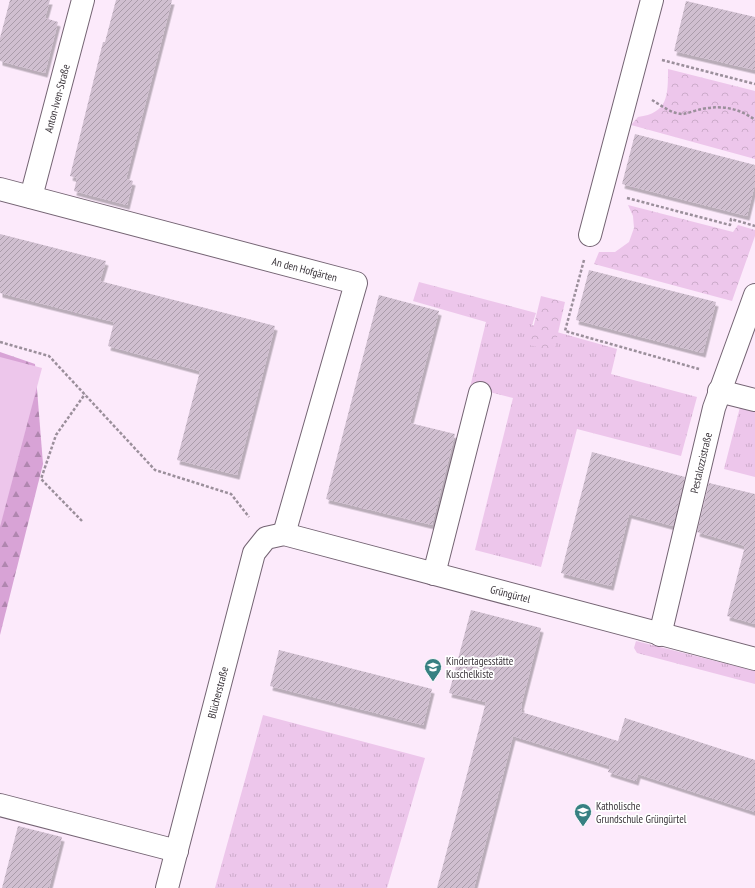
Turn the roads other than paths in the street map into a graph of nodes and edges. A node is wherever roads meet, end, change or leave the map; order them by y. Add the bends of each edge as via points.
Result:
1 (83, 0) edge
2 (652, 0) edge
3 (0, 188) edge
4 (31, 196) junction
5 (590, 234) road end
6 (755, 295) edge
7 (722, 384) junction
8 (480, 393) dead end
9 (755, 400) edge
10 (275, 536) junction
11 (434, 574) junction
12 (660, 635) junction
13 (755, 659) edge
14 (0, 805) edge
15 (177, 851) junction
16 (167, 888) edge

1 - 4 street, Anton-Iven-Straße
2 - 5 street
3 - 4 street, An den Hofgärten
4 - 10 street, An den Hofgärten via 356,283
6 - 7 street, Pestalozzistraße
7 - 9 street
7 - 12 street, Pestalozzistraße
8 - 11 street
10 - 11 street, Grüngürtel
10 - 15 street, Blücherstraße via 254,553
11 - 12 street, Grüngürtel
12 - 13 street, Grüngürtel
14 - 15 street
15 - 16 street, Blücherstraße

